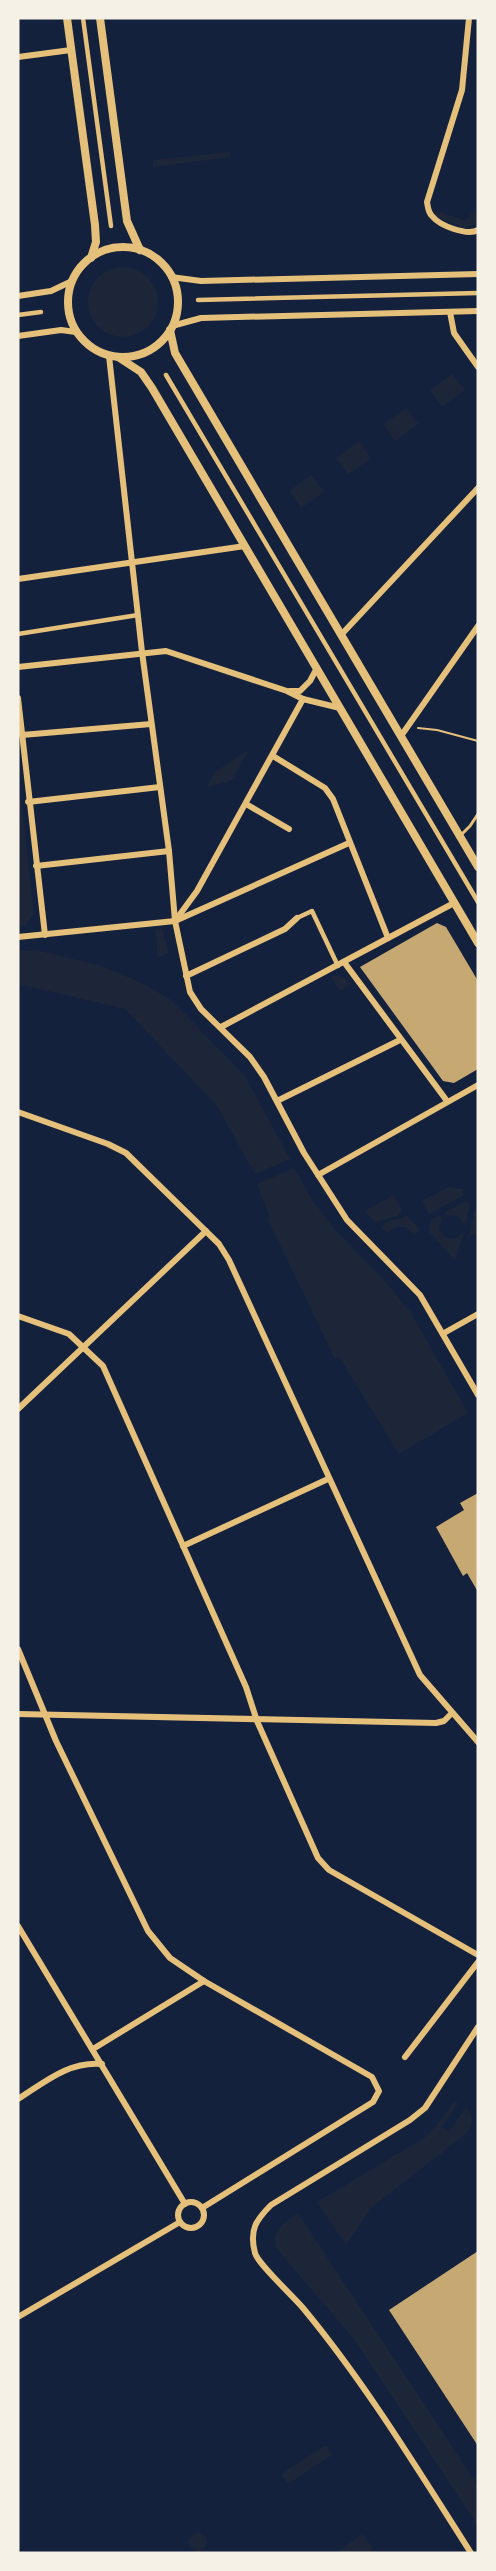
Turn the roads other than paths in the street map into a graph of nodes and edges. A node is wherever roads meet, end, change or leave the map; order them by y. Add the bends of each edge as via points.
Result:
1 (67, 18) edge
2 (83, 18) edge
3 (100, 18) edge
4 (469, 18) edge
5 (71, 50) junction
6 (18, 57) edge
7 (111, 226) dead end
8 (478, 230) edge
9 (140, 250) junction
10 (91, 258) junction
11 (478, 274) edge
12 (171, 277) junction
13 (72, 281) junction
14 (478, 293) edge
15 (18, 296) edge
16 (198, 300) dead end
17 (478, 311) edge
18 (41, 312) dead end
19 (450, 312) junction
20 (18, 315) edge
21 (171, 328) junction
22 (76, 332) junction
23 (18, 336) edge
24 (114, 356) junction
25 (478, 367) edge
26 (166, 375) dead end
27 (478, 488) edge
28 (245, 546) junction
29 (132, 563) junction
30 (18, 579) edge
31 (138, 615) junction
32 (478, 626) edge
33 (18, 634) edge
34 (341, 635) junction
35 (142, 652) junction
36 (18, 667) edge
37 (317, 668) junction
38 (287, 691) junction
39 (18, 698) edge
40 (303, 699) junction
41 (340, 708) junction
42 (152, 724) junction
43 (22, 735) junction
44 (401, 736) junction
45 (273, 756) junction
46 (160, 787) junction
47 (28, 802) junction
48 (246, 804) junction
49 (478, 814) edge
50 (289, 829) dead end
51 (459, 836) junction
52 (350, 843) junction
53 (169, 851) junction
54 (36, 866) junction
55 (478, 867) edge
56 (478, 902) edge
57 (454, 903) junction
58 (297, 918) joint
59 (175, 921) junction
60 (45, 934) junction
61 (18, 937) edge
62 (388, 938) junction
63 (478, 944) edge
64 (344, 962) junction
65 (338, 966) junction
66 (186, 976) junction
67 (221, 1027) junction
68 (400, 1040) junction
69 (478, 1085) edge
70 (278, 1101) junction
71 (447, 1101) junction
72 (18, 1112) edge
73 (318, 1175) junction
74 (206, 1231) junction
75 (478, 1314) edge
76 (18, 1316) edge
77 (444, 1333) junction
78 (84, 1346) junction
79 (478, 1395) edge
80 (18, 1409) edge
81 (328, 1479) junction
82 (183, 1546) junction
83 (18, 1649) edge
84 (452, 1713) junction
85 (18, 1714) edge
86 (46, 1715) junction
87 (257, 1721) junction
88 (478, 1742) edge
89 (18, 1926) edge
90 (478, 1955) edge
91 (478, 1962) edge
92 (204, 1981) junction
93 (478, 2027) edge
94 (93, 2049) junction
95 (405, 2057) dead end
96 (102, 2064) junction
97 (18, 2099) edge
98 (185, 2204) junction
99 (202, 2208) junction
100 (180, 2223) junction
101 (18, 2317) edge
102 (471, 2553) edge

1 - 5 street
2 - 7 street
3 - 9 street via 127,220
4 - 8 street via 462,90 427,202 434,219 466,233
5 - 6 street
5 - 10 street via 95,225 96,242
9 - 10 street via 115,248
9 - 12 street via 153,256
10 - 13 street
11 - 12 street via 201,281
12 - 21 street via 177,301
13 - 15 street via 51,291
13 - 22 street via 69,312
14 - 16 street
17 - 19 street
18 - 20 street
19 - 21 street via 201,318
19 - 25 street via 454,333
21 - 24 street via 148,351
21 - 34 street via 175,353
22 - 23 street via 61,330
22 - 24 street via 91,346
24 - 28 street via 132,364 146,380
24 - 29 street
26 - 56 street
27 - 34 street
28 - 29 street
28 - 37 street
29 - 30 street
29 - 31 street
31 - 33 street
31 - 35 street
32 - 44 street
34 - 44 street
35 - 36 street
35 - 38 street via 166,651
35 - 42 street
37 - 38 street via 300,691
37 - 41 street
38 - 40 street
39 - 43 street
40 - 41 street
40 - 45 street
41 - 57 street
42 - 43 street
42 - 46 street
43 - 47 street
44 - 51 street
45 - 48 street
45 - 52 street via 325,788
46 - 47 street
46 - 53 street
47 - 54 street
48 - 50 street
48 - 59 street via 197,891
49 - 51 lane
51 - 55 street
52 - 59 street
52 - 62 street
53 - 54 street
53 - 59 street
54 - 60 street
57 - 62 street
57 - 63 street
58 - 65 street via 312,911
58 - 66 street via 285,929
59 - 60 street
59 - 66 street
60 - 61 street
62 - 64 street
64 - 65 street
64 - 68 street
65 - 67 street
66 - 67 street via 201,1009
67 - 70 street via 250,1057
68 - 70 street
68 - 71 street
69 - 71 street
70 - 73 street
71 - 73 street
72 - 74 street via 126,1153
73 - 77 street via 347,1220 420,1295
74 - 78 street
74 - 81 street via 229,1260
75 - 77 street
76 - 78 street via 69,1334
77 - 79 street
78 - 80 street
78 - 82 street via 103,1366
81 - 82 street
81 - 84 street via 420,1675
82 - 87 street via 246,1687
83 - 86 street
84 - 87 street via 436,1723
84 - 88 street
85 - 86 street
86 - 87 street
86 - 92 street via 148,1931 170,1958
87 - 90 street via 318,1858 329,1870
89 - 94 street
91 - 95 street
92 - 94 street
92 - 99 street via 372,2077 379,2091 373,2102
93 - 102 street via 425,2108 271,2205 256,2220 252,2238 255,2256 301,2305 372,2398
94 - 96 street
96 - 97 street via 70,2067
96 - 98 street
98 - 99 street via 192,2202
98 - 100 street via 179,2210
99 - 100 street via 203,2219 198,2226 190,2228
100 - 101 street

